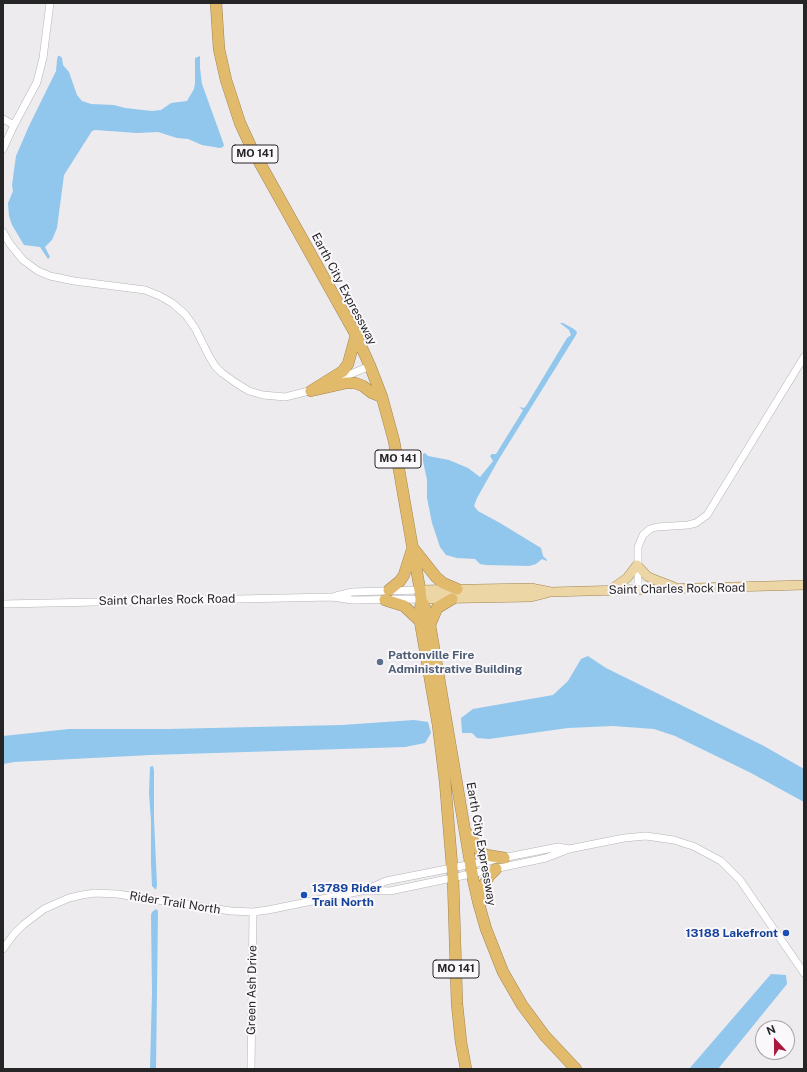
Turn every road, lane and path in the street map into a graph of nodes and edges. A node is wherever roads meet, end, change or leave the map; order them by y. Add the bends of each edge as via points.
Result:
1 (50, 3) edge
2 (216, 3) edge
3 (3, 119) edge
4 (14, 125) junction
5 (3, 149) edge
6 (3, 232) edge
7 (356, 335) junction
8 (804, 357) edge
9 (370, 366) junction
10 (311, 391) junction
11 (382, 397) junction
12 (412, 548) junction
13 (637, 565) junction
14 (804, 585) edge
15 (679, 589) junction
16 (638, 590) junction
17 (609, 591) junction
18 (420, 594) junction
19 (455, 594) junction
20 (387, 595) junction
21 (332, 597) junction
22 (3, 604) edge
23 (425, 623) junction
24 (465, 830) junction
25 (569, 849) junction
26 (504, 858) junction
27 (471, 869) junction
28 (496, 870) junction
29 (453, 873) junction
30 (366, 890) junction
31 (480, 910) junction
32 (253, 912) junction
33 (3, 949) edge
34 (804, 973) edge
35 (251, 1069) edge
36 (466, 1069) edge
37 (576, 1069) edge

1 - 4 street via 41,70
2 - 7 highway, Earth City Expressway / MO 141 via 219,49 240,123
3 - 4 street
4 - 5 street
6 - 10 street via 23,260 38,271 74,281 145,290 172,303 196,328 215,366 236,383 250,390 274,396 285,397
7 - 9 highway, Earth City Expressway / MO 141
7 - 10 highway via 348,364 343,371
8 - 13 street via 707,515 688,525 668,525 650,529 639,541
9 - 10 street
9 - 11 highway, Earth City Expressway / MO 141
10 - 11 highway via 355,383
11 - 12 highway, Earth City Expressway / MO 141 via 398,460
12 - 18 highway, Earth City Expressway / MO 141
12 - 19 highway via 436,577
12 - 20 highway via 404,575
13 - 15 main road via 647,576
13 - 16 street
13 - 17 main road via 627,578
14 - 15 main road, Saint Charles Rock Road
15 - 16 main road, Saint Charles Rock Road
16 - 17 main road, Saint Charles Rock Road
17 - 19 main road, Saint Charles Rock Road via 551,592 531,597
18 - 19 main road, Saint Charles Rock Road
18 - 20 street, Saint Charles Rock Road
18 - 20 street, Saint Charles Rock Road
18 - 23 highway, Earth City Expressway / MO 141
19 - 23 highway via 437,608
20 - 21 street, Saint Charles Rock Road via 352,600
20 - 21 street, Saint Charles Rock Road via 352,592
20 - 23 highway via 410,609
21 - 22 street, Saint Charles Rock Road
23 - 24 highway, Earth City Expressway / MO 141
23 - 29 highway, Earth City Expressway / MO 141 via 449,811
24 - 26 highway via 481,852
24 - 27 highway, Earth City Expressway / MO 141
25 - 26 street, Rider Trail North via 558,847
25 - 28 street, Rider Trail North via 546,858
25 - 34 street, Rider Trail North via 646,836 693,846 720,861 740,880
26 - 27 street, Rider Trail North
27 - 28 street, Rider Trail North
27 - 29 street, Rider Trail North
27 - 31 highway, Earth City Expressway / MO 141
28 - 31 highway via 484,885
29 - 30 street, Rider Trail North via 390,890
29 - 30 street, Rider Trail North via 386,881
29 - 36 highway, Earth City Expressway / MO 141 via 457,1004
30 - 32 street, Rider Trail North
31 - 37 highway, Earth City Expressway / MO 141 via 496,955 512,989 544,1036
32 - 33 street, Rider Trail North via 95,893 69,898 44,908 23,925
32 - 35 street, Green Ash Drive

